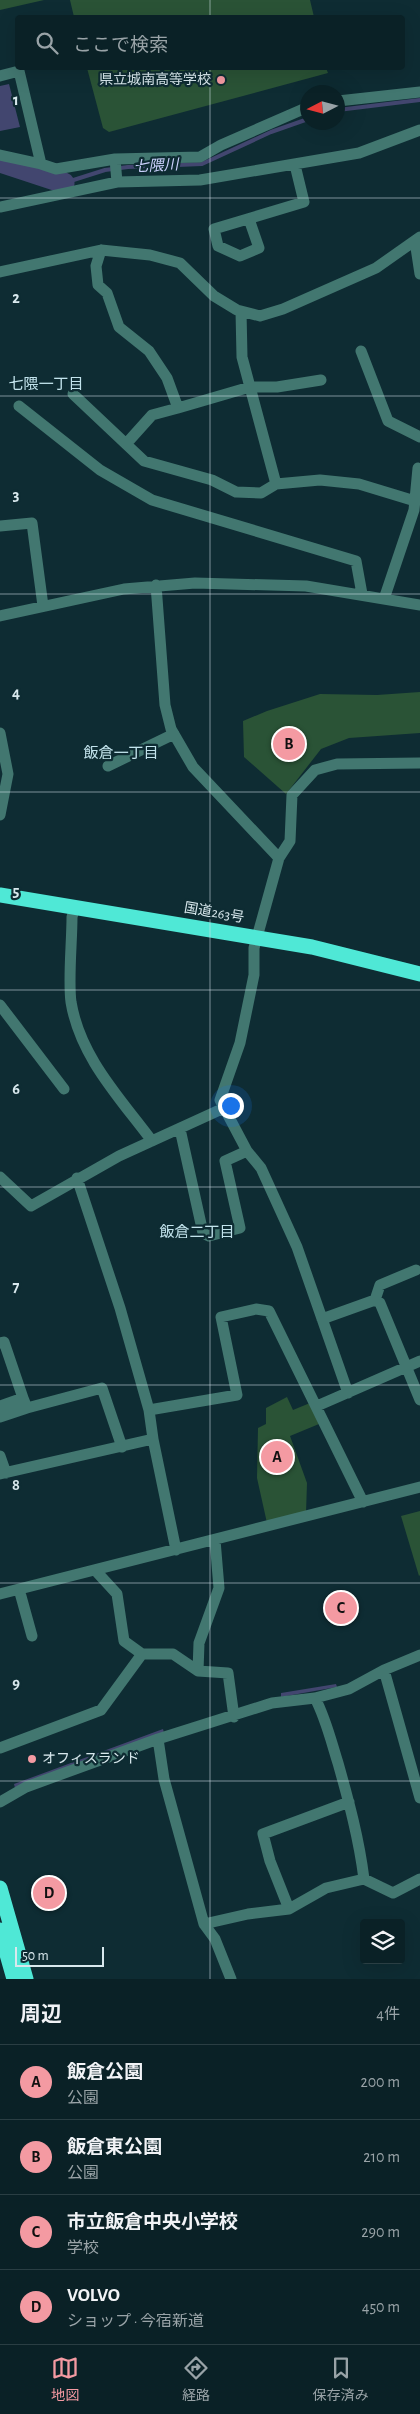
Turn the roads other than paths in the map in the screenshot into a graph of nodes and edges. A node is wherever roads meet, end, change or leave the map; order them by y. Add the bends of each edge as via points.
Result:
1 (0, 76) edge
2 (420, 92) edge
3 (345, 100) edge
4 (300, 110) edge
5 (420, 130) edge
6 (0, 155) edge
7 (41, 164) junction
8 (295, 165) junction
9 (116, 170) junction
10 (0, 207) edge
11 (249, 219) dead end
12 (418, 239) edge
13 (101, 250) junction
14 (0, 272) edge
15 (420, 274) edge
16 (241, 311) junction
17 (361, 351) dead end
18 (320, 380) dead end
19 (250, 387) junction
20 (73, 394) dead end
21 (19, 406) dead end
22 (178, 408) junction
23 (420, 437) edge
24 (126, 444) junction
25 (419, 467) edge
26 (276, 484) junction
27 (415, 501) junction
28 (0, 526) edge
29 (156, 585) junction
30 (362, 594) junction
31 (384, 599) junction
32 (420, 605) edge
33 (43, 606) junction
34 (0, 616) edge
35 (0, 733) edge
36 (174, 734) junction
37 (420, 763) edge
38 (108, 766) dead end
39 (4, 777) edge
40 (0, 814) edge
41 (279, 858) junction
42 (0, 895) edge
43 (75, 907) junction
44 (257, 937) junction
45 (420, 974) edge
46 (0, 1005) edge
47 (64, 1089) dead end
48 (224, 1108) junction
49 (180, 1130) junction
50 (152, 1141) junction
51 (247, 1152) junction
52 (0, 1177) edge
53 (76, 1178) junction
54 (416, 1270) dead end
55 (375, 1300) junction
56 (322, 1319) junction
57 (0, 1343) edge
58 (420, 1361) edge
59 (406, 1368) junction
60 (348, 1394) junction
61 (420, 1400) edge
62 (25, 1403) junction
63 (0, 1406) edge
64 (317, 1406) junction
65 (149, 1410) junction
66 (0, 1417) edge
67 (153, 1439) junction
68 (122, 1447) junction
69 (0, 1456) edge
70 (3, 1473) edge
71 (420, 1487) edge
72 (363, 1502) junction
73 (215, 1540) junction
74 (176, 1550) junction
75 (95, 1570) junction
76 (19, 1589) junction
77 (0, 1594) edge
78 (32, 1636) dead end
79 (142, 1654) junction
80 (420, 1655) edge
81 (384, 1670) junction
82 (198, 1671) junction
83 (315, 1698) junction
84 (234, 1716) junction
85 (158, 1739) junction
86 (0, 1748) edge
87 (416, 1771) edge
88 (420, 1798) edge
89 (0, 1802) edge
90 (349, 1802) junction
91 (364, 1879) junction
92 (420, 1879) edge
93 (0, 1888) edge
94 (289, 1909) junction
95 (204, 1924) junction
96 (0, 1930) edge
97 (14, 1979) edge
98 (26, 1979) edge
99 (231, 1979) edge

1 - 7 street via 19,71
2 - 3 street
4 - 9 street via 200,157
5 - 8 street via 358,153
6 - 7 street
7 - 9 street via 56,169
8 - 9 street via 200,180
8 - 11 street via 304,202
9 - 10 street
12 - 15 street
12 - 16 street via 376,268 283,309 260,316
13 - 14 street
13 - 16 street via 150,254 180,263 214,296
13 - 22 street via 96,266 98,285 107,293 119,326 149,351 168,378
16 - 19 street via 242,357
17 - 23 street via 388,420
18 - 19 street via 277,387
19 - 22 street
19 - 26 street
20 - 24 street
21 - 30 street via 100,470 152,500 356,561
22 - 24 street via 152,415
24 - 26 street via 144,461 212,480 236,492 261,493
25 - 27 street
26 - 27 street via 320,480 359,484
27 - 31 street
28 - 33 street via 32,523
29 - 30 street via 306,586
29 - 33 street
29 - 36 street via 164,705
30 - 31 street
31 - 32 street
33 - 34 street
35 - 39 street
36 - 38 street
36 - 41 street via 193,767
37 - 41 street via 337,764 315,770 292,795 290,841
39 - 40 street
41 - 44 street
42 - 43 highway, 国道263号
43 - 44 highway, 国道263号
43 - 50 street via 72,917 71,1001 79,1032 92,1061
44 - 45 highway, 国道263号
44 - 48 street via 240,1044 220,1100
46 - 47 street
48 - 49 street
48 - 51 street
49 - 50 street
49 - 51 street via 203,1233 209,1236 240,1228 225,1162
50 - 53 street
51 - 56 street via 261,1168 297,1247
52 - 53 street via 31,1206
53 - 65 street via 120,1308
54 - 55 street via 380,1285
55 - 56 street
55 - 59 street via 380,1303
56 - 60 street
57 - 62 street via 4,1342
58 - 59 street
59 - 60 street
59 - 61 street
60 - 64 street
62 - 63 street
62 - 66 street
62 - 68 street via 102,1388
64 - 65 street via 269,1311 256,1309 221,1317 237,1395
64 - 72 street
65 - 67 street
67 - 68 street
67 - 74 street
68 - 70 street
69 - 70 street
71 - 72 street
72 - 73 street
73 - 74 street
73 - 82 street via 219,1588 199,1644
74 - 75 street
75 - 76 street
75 - 79 street via 117,1594 124,1641
76 - 77 street
76 - 78 street
79 - 82 street via 173,1654
79 - 86 street via 102,1710
80 - 81 street
81 - 83 street via 349,1689
81 - 87 street
82 - 84 street via 228,1673
83 - 84 street via 272,1703
83 - 90 street via 324,1715
84 - 85 street
85 - 89 street via 26,1787
85 - 95 street via 164,1779
87 - 88 street
90 - 91 street via 360,1845
90 - 94 street via 263,1834
91 - 92 street via 393,1893
91 - 94 street via 326,1888
93 - 98 highway
94 - 95 street
95 - 99 street via 215,1939
96 - 97 highway

